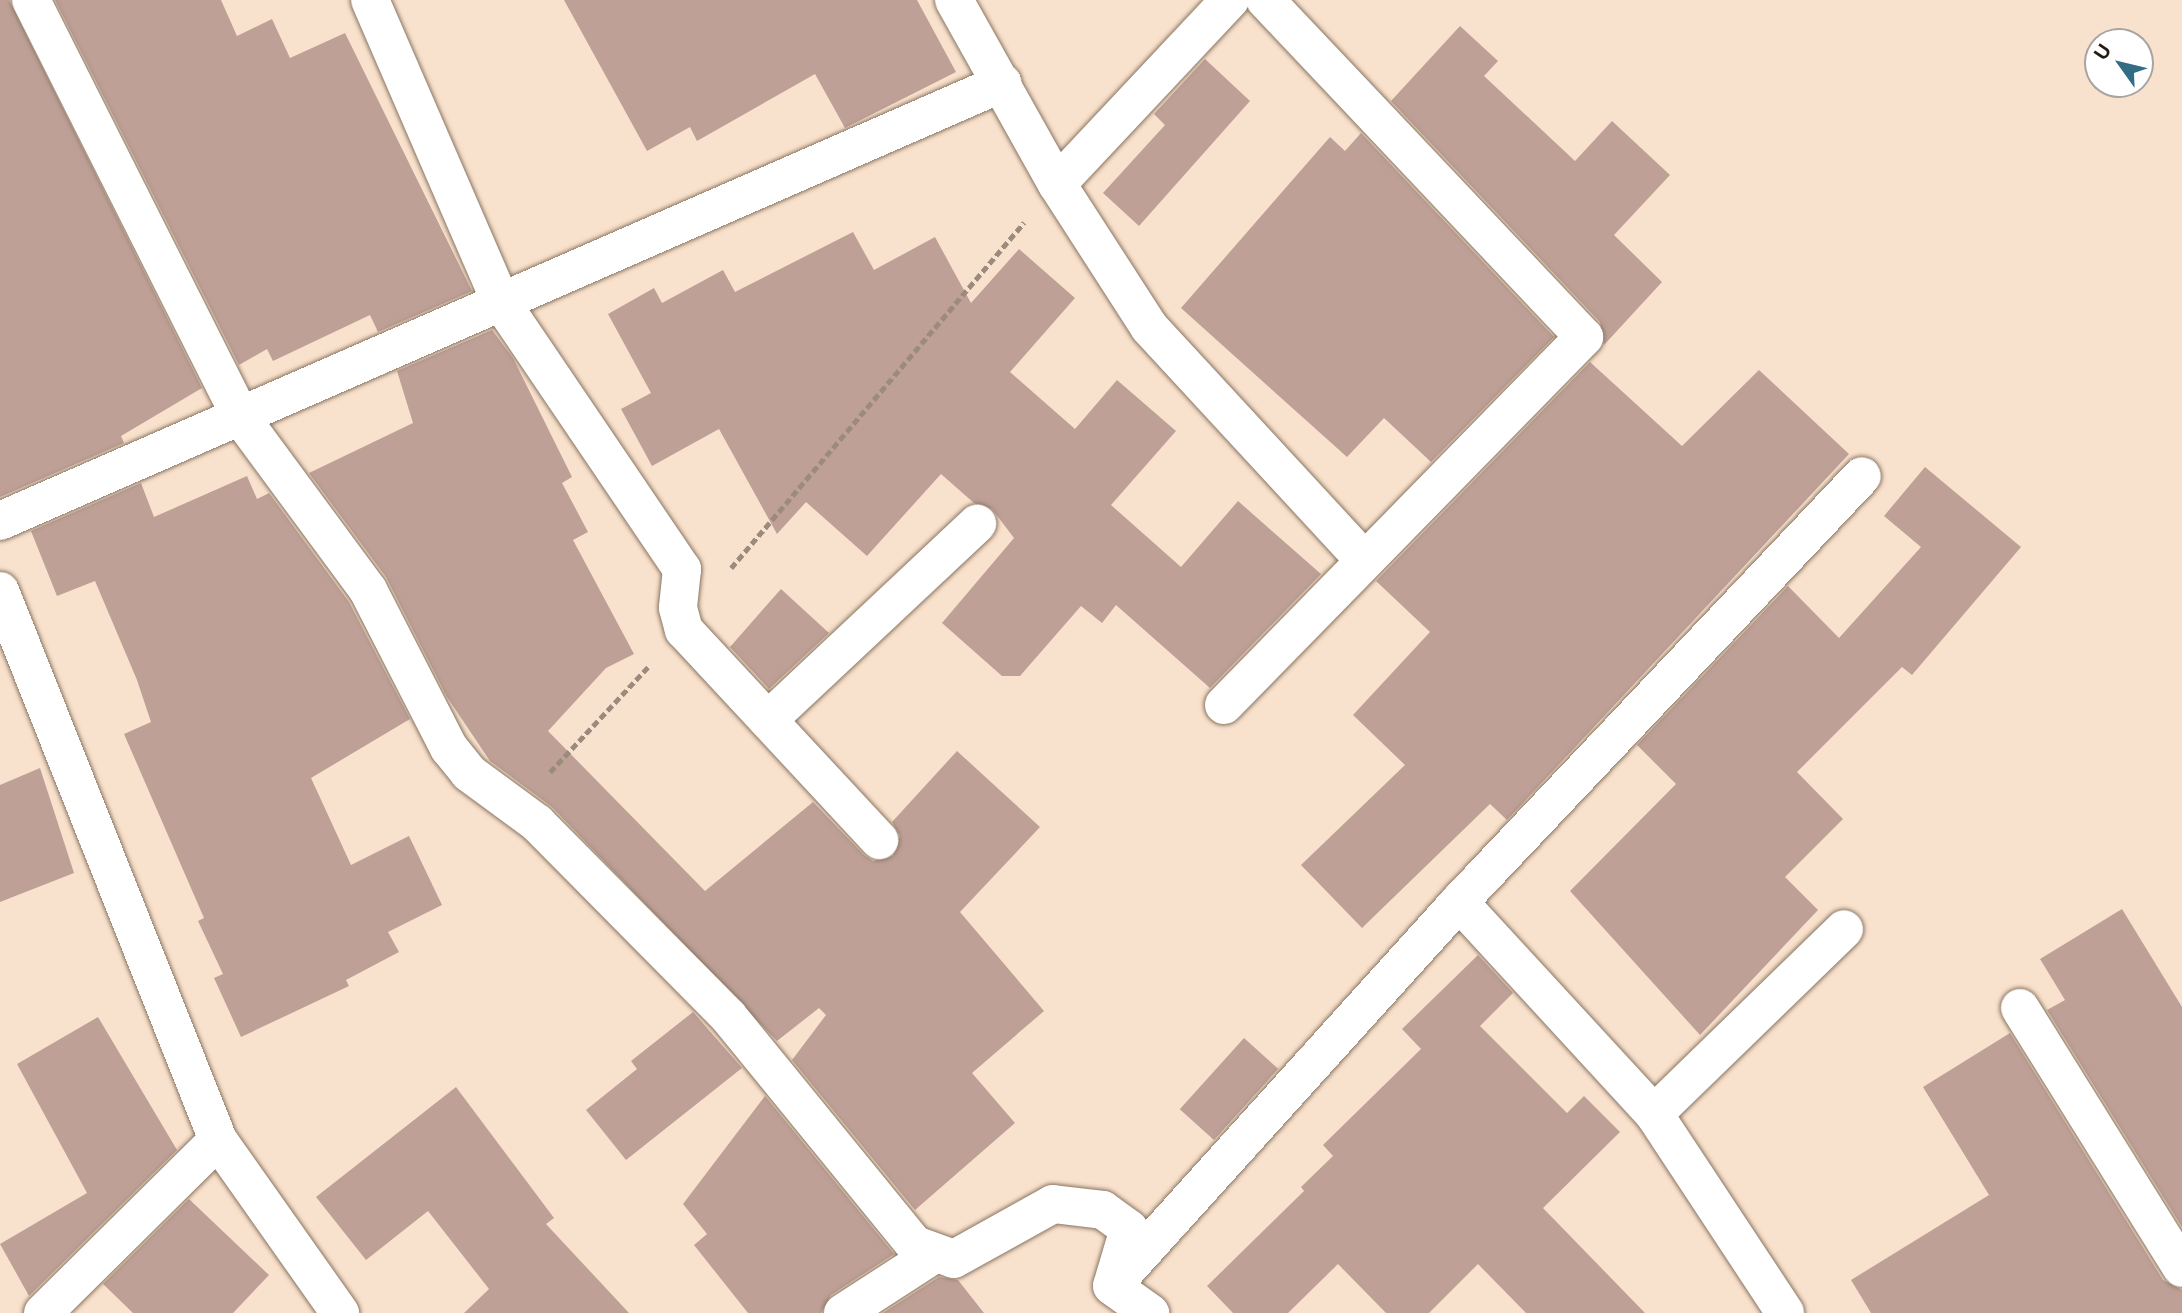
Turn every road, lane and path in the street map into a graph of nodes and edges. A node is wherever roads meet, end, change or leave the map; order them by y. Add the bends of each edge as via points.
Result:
1 (32, 0) edge
2 (370, 0) edge
3 (954, 0) edge
4 (1230, 0) edge
5 (1265, 0) edge
6 (1002, 83) junction
7 (1057, 184) junction
8 (501, 302) junction
9 (242, 418) junction
10 (1862, 476) dead end
11 (0, 521) edge
12 (977, 524) dead end
13 (1365, 561) junction
14 (0, 591) edge
15 (682, 626) junction
16 (1224, 705) dead end
17 (768, 720) junction
18 (515, 808) junction
19 (880, 840) dead end
20 (1459, 902) junction
21 (1844, 929) dead end
22 (2020, 1009) dead end
23 (1654, 1114) junction
24 (218, 1140) junction
25 (931, 1256) junction
26 (2182, 1268) edge
27 (1112, 1286) junction
28 (43, 1313) edge
29 (340, 1313) edge
30 (843, 1313) edge
31 (1150, 1313) edge
32 (1785, 1313) edge

1 - 9 street
2 - 8 street
3 - 6 street
4 - 7 street
5 - 13 street via 1584,337
6 - 7 street
6 - 8 street
7 - 13 street via 1149,327
7 - 15 path
8 - 9 street
8 - 15 street via 682,569
9 - 11 street
9 - 18 street via 368,590 449,748 481,785
10 - 20 street
12 - 17 street
13 - 16 street
14 - 24 street
15 - 17 street
15 - 18 path
17 - 19 street
18 - 25 street via 728,1016 893,1221
20 - 23 street
20 - 27 street
21 - 23 street
22 - 26 street
23 - 32 street
24 - 28 street
24 - 29 street
25 - 27 street via 954,1259 1042,1209 1078,1204 1103,1210 1129,1229
25 - 30 street
27 - 31 street

